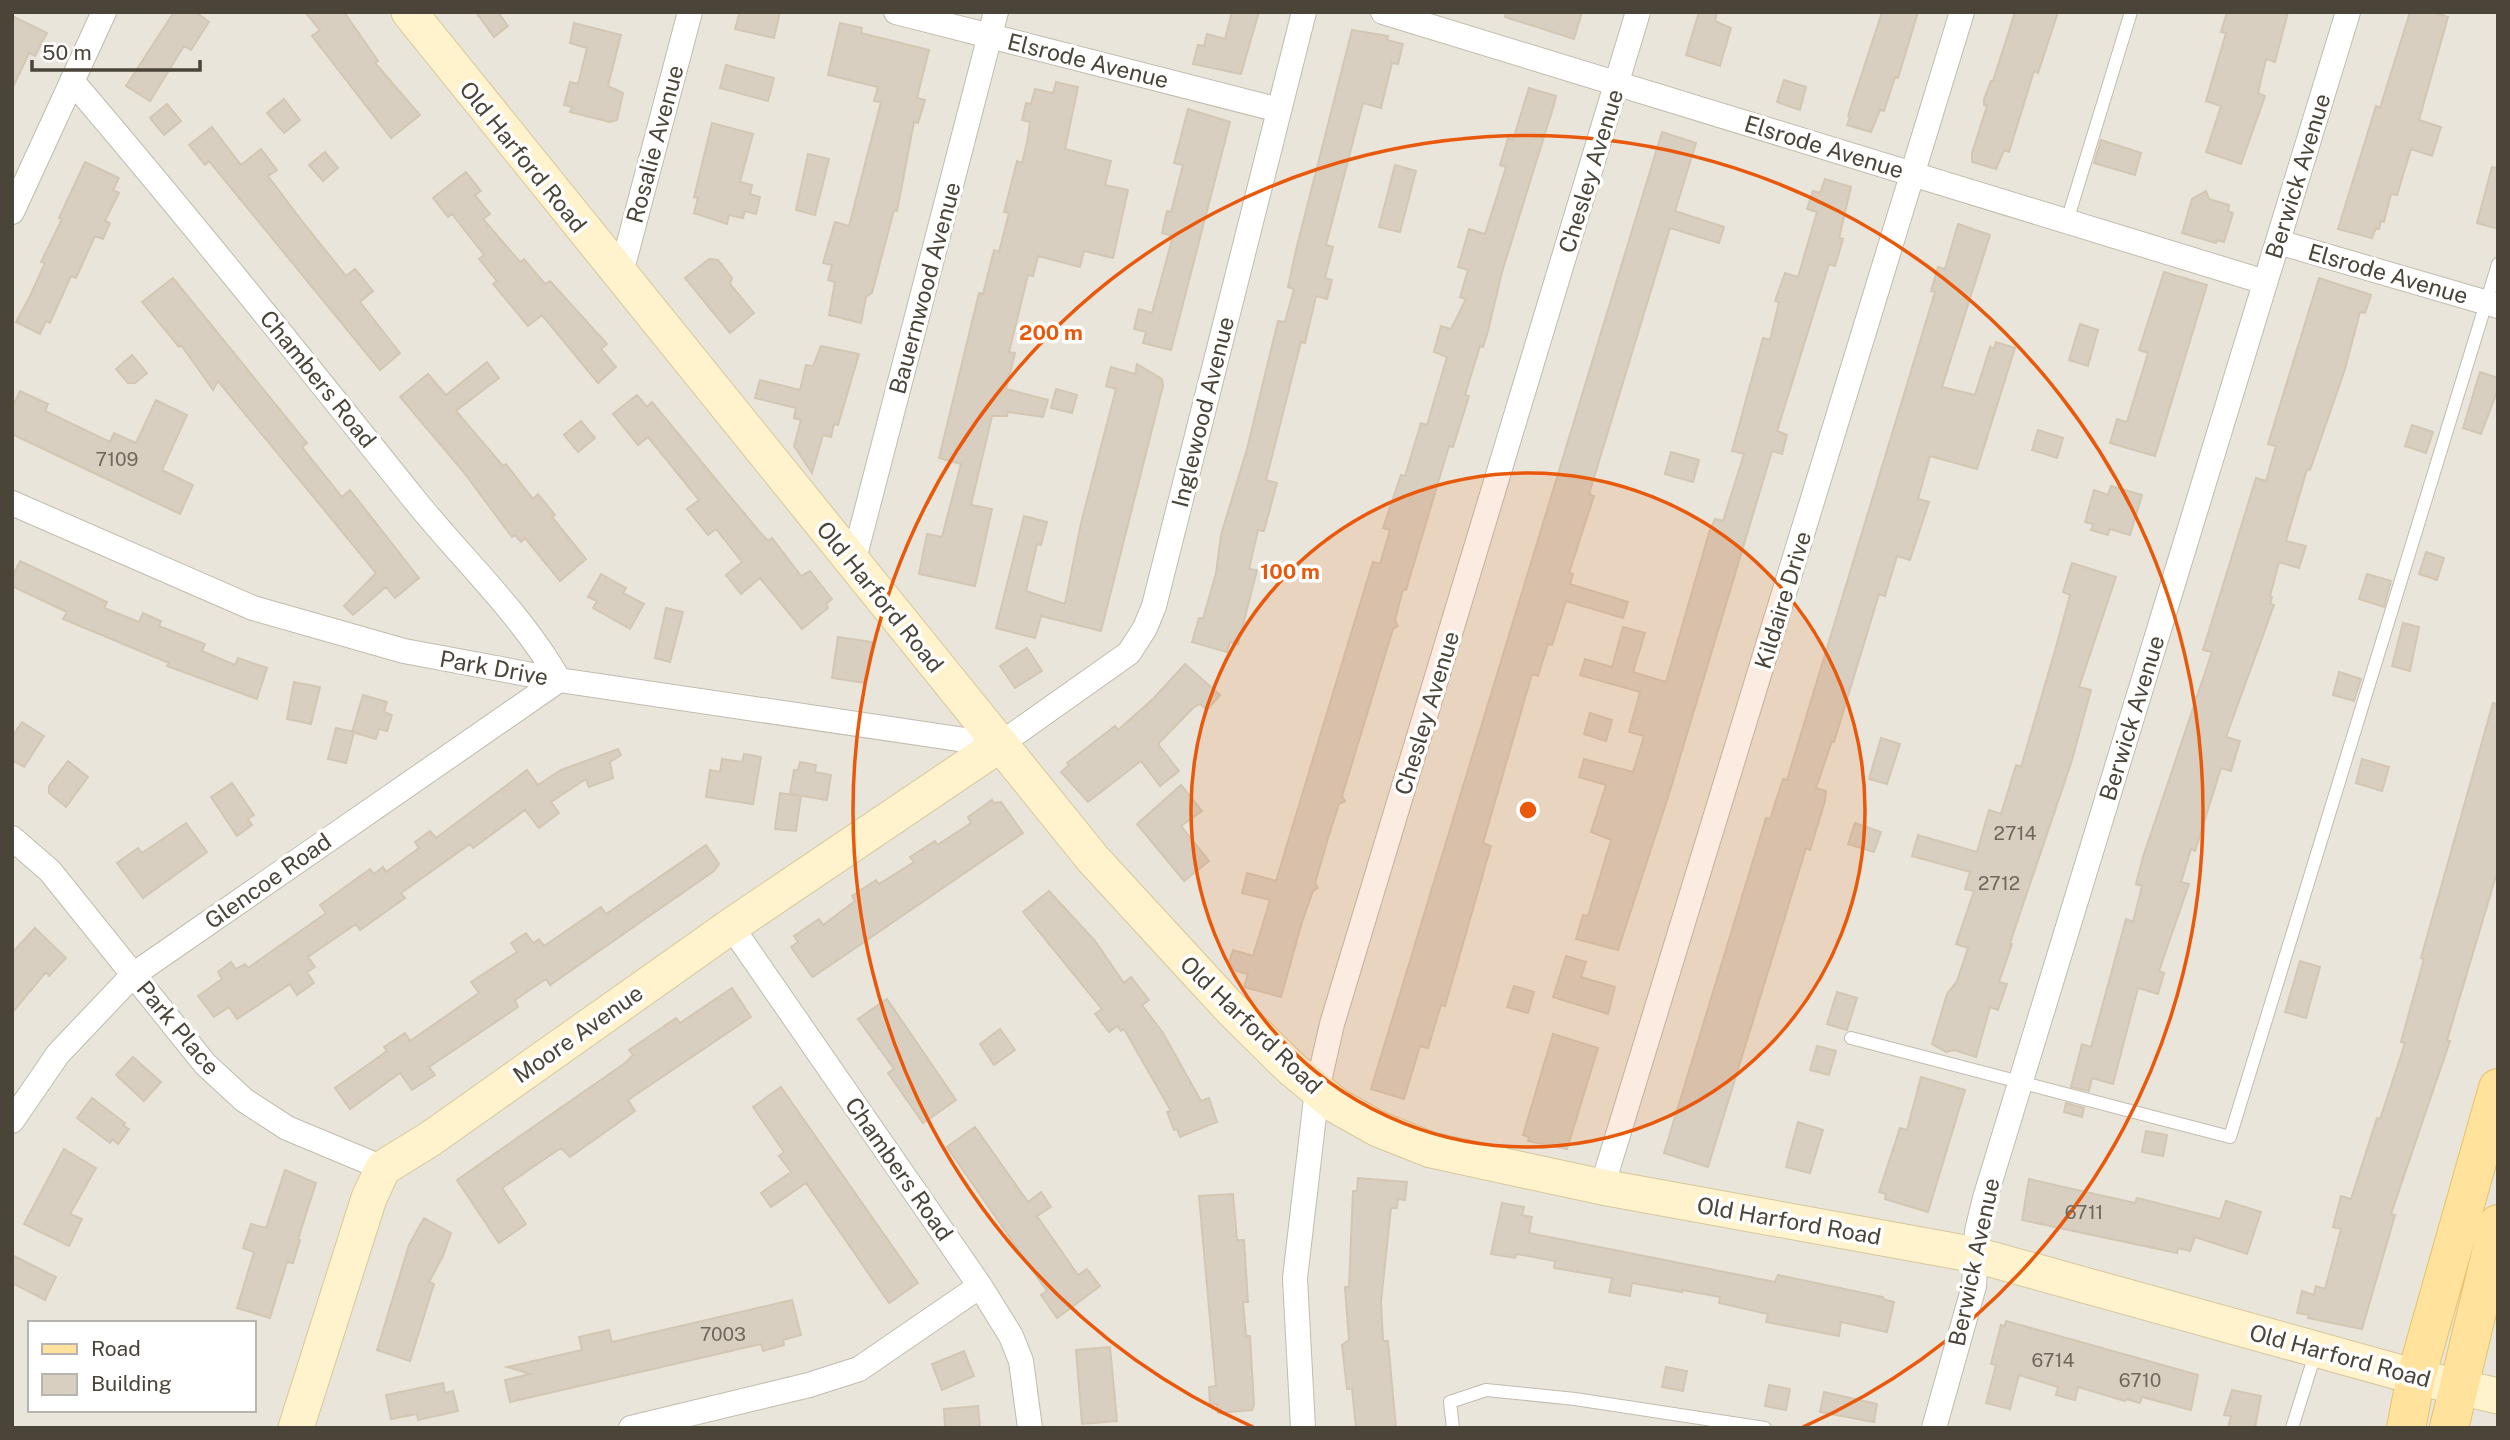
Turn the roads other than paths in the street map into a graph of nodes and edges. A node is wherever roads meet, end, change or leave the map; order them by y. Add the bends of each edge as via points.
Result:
1 (104, 12) edge
2 (409, 12) edge
3 (690, 12) edge
4 (896, 12) edge
5 (1304, 12) edge
6 (1383, 12) edge
7 (1638, 12) edge
8 (1962, 12) edge
9 (2131, 12) edge
10 (2348, 12) edge
11 (993, 24) edge
12 (72, 80) junction
13 (1618, 84) junction
14 (1279, 110) junction
15 (1914, 175) junction
16 (12, 212) edge
17 (2067, 221) junction
18 (2278, 242) junction
19 (2498, 264) edge
20 (620, 277) junction
21 (2265, 282) junction
22 (2492, 304) edge
23 (12, 503) edge
24 (853, 563) junction
25 (559, 680) junction
26 (999, 746) junction
27 (12, 838) edge
28 (731, 926) junction
29 (133, 975) junction
30 (1851, 1038) dead end
31 (2021, 1082) junction
32 (2498, 1088) edge
33 (1317, 1090) junction
34 (12, 1121) edge
35 (383, 1168) junction
36 (1602, 1186) junction
37 (2498, 1224) edge
38 (1976, 1255) junction
39 (980, 1286) junction
40 (2316, 1350) junction
41 (2416, 1377) junction
42 (2457, 1386) junction
43 (2498, 1396) edge
44 (296, 1428) edge
45 (631, 1428) edge
46 (1030, 1428) edge
47 (1303, 1428) edge
48 (1452, 1428) edge
49 (1765, 1428) edge
50 (1934, 1428) edge
51 (2292, 1428) edge
52 (2406, 1428) edge
53 (2449, 1428) edge

1 - 12 street
2 - 20 street, Old Harford Road
3 - 20 street, Rosalie Avenue
4 - 11 street, Elsrode Avenue
5 - 14 street, Inglewood Avenue
6 - 13 street, Elsrode Avenue
7 - 13 street, Chesley Avenue
8 - 15 street, Kildaire Drive
9 - 17 lane
10 - 18 street, Berwick Avenue
11 - 14 street, Elsrode Avenue
11 - 24 street, Bauernwood Avenue
12 - 16 street
12 - 25 street, Chambers Road via 454,549 518,619
13 - 15 street, Elsrode Avenue
13 - 33 street, Chesley Avenue via 1332,1024
14 - 26 street, Inglewood Avenue via 1145,628 1129,653
15 - 17 street, Elsrode Avenue
15 - 36 street, Kildaire Drive
17 - 21 street, Elsrode Avenue
18 - 21 street, Berwick Avenue
18 - 22 street, Elsrode Avenue
19 - 22 lane
20 - 24 street, Old Harford Road
21 - 31 street, Berwick Avenue
22 - 31 lane via 2230,1137
23 - 25 street, Park Drive via 253,608 404,651
24 - 26 street, Old Harford Road
25 - 26 street, Park Drive
25 - 29 street, Glencoe Road
26 - 28 street, Moore Avenue
26 - 33 street, Old Harford Road via 1143,916 1232,1010
27 - 29 street, Park Place via 50,871
28 - 35 street, Moore Avenue
28 - 39 street, Chambers Road
29 - 34 street, Glencoe Road via 58,1055
29 - 35 street, Park Place via 205,1064 244,1100 288,1128
30 - 31 lane
31 - 38 street, Berwick Avenue via 1984,1199
32 - 41 main road
33 - 36 street, Old Harford Road via 1355,1118 1431,1150
33 - 47 street, Chesley Avenue via 1295,1279
35 - 44 street via 369,1198
36 - 38 street, Old Harford Road
37 - 42 main road
38 - 40 street, Old Harford Road
38 - 50 street, Berwick Avenue via 1974,1286
39 - 45 street via 859,1369
39 - 46 street, Chambers Road via 1021,1361
40 - 41 street, Old Harford Road
40 - 51 lane
41 - 42 street, Old Harford Road
41 - 52 main road
42 - 43 street, Old Harford Road
42 - 53 main road
48 - 49 lane via 1451,1402 1486,1390

